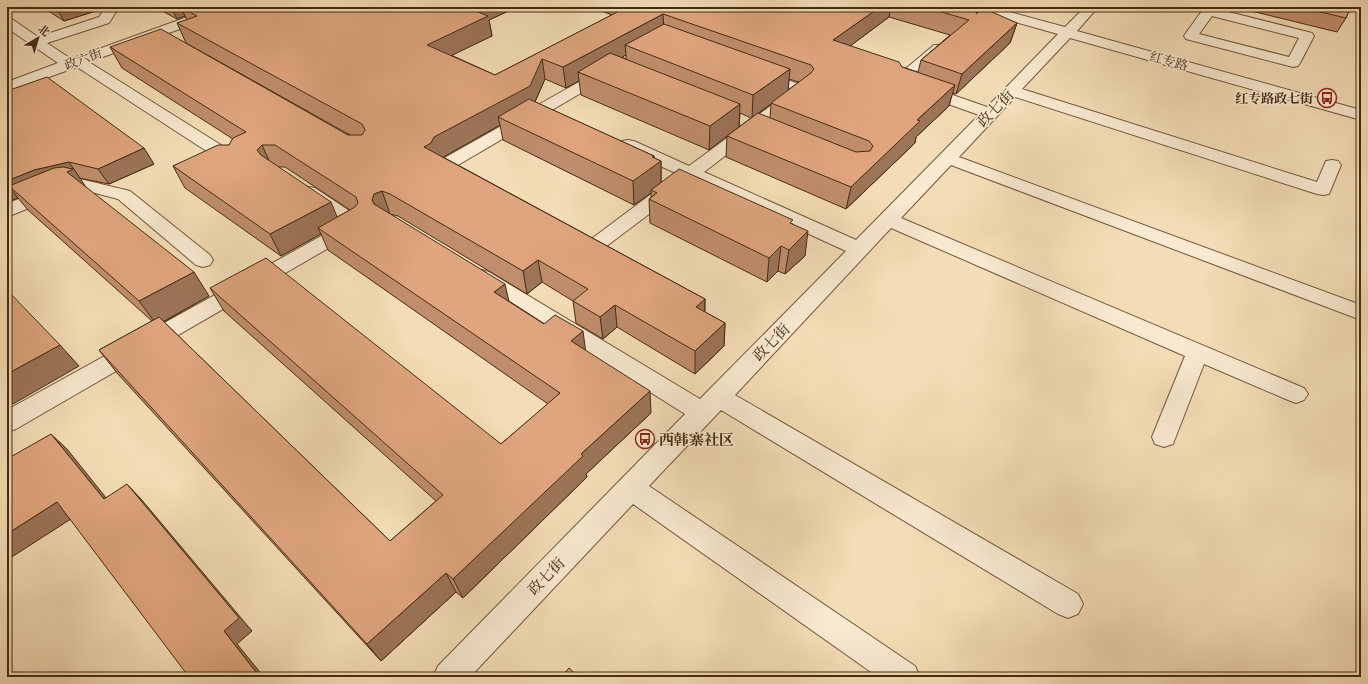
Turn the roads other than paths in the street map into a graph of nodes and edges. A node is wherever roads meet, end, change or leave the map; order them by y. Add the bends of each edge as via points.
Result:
1 (104, 7) edge
2 (226, 7) edge
3 (977, 7) edge
4 (1092, 7) edge
5 (7, 22) edge
6 (1068, 32) junction
7 (156, 33) junction
8 (169, 41) edge
9 (37, 42) junction
10 (1214, 42) junction
11 (939, 48) edge
12 (74, 62) junction
13 (1196, 68) junction
14 (616, 69) edge
15 (744, 69) edge
16 (7, 86) edge
17 (1011, 91) junction
18 (545, 108) junction
19 (990, 113) junction
20 (1361, 115) edge
21 (566, 117) edge
22 (614, 139) edge
23 (947, 158) junction
24 (234, 161) edge
25 (1332, 165) dead end
26 (691, 174) junction
27 (467, 175) edge
28 (291, 180) edge
29 (7, 211) edge
30 (888, 220) junction
31 (597, 244) edge
32 (859, 249) junction
33 (204, 260) dead end
34 (465, 266) edge
35 (1361, 313) edge
36 (1198, 352) junction
37 (1296, 394) dead end
38 (710, 405) junction
39 (7, 422) edge
40 (1164, 437) dead end
41 (631, 488) junction
42 (1068, 604) dead end
43 (449, 677) edge
44 (904, 677) edge

1 - 9 street via 110,10 104,20
2 - 7 street, 政六街
3 - 6 street, 红专路
4 - 6 street, 政七街
5 - 9 street
6 - 13 street, 红专路
6 - 17 street, 政七街
7 - 8 street
7 - 12 street, 政六街
9 - 12 street
10 - 10 street via 1293,63 1307,36 1209,11 1191,36
10 - 13 street
11 - 19 street via 902,79 903,83
12 - 16 street, 政六街
12 - 24 street
13 - 20 street, 红专路
14 - 18 street
15 - 26 street via 802,90
17 - 19 street, 政七街
17 - 25 street via 1323,190
18 - 21 street
18 - 27 street via 447,164
19 - 23 street, 政七街
22 - 26 street
23 - 30 street, 政七街
23 - 35 street
26 - 31 street
26 - 32 street
28 - 39 street via 356,224
29 - 33 street via 62,187 80,184 124,195
30 - 32 street, 政七街
30 - 36 street
32 - 38 street, 政七街
34 - 38 street
36 - 37 street
36 - 40 street
38 - 41 street, 政七街
38 - 42 street
41 - 43 street, 政七街
41 - 44 street

